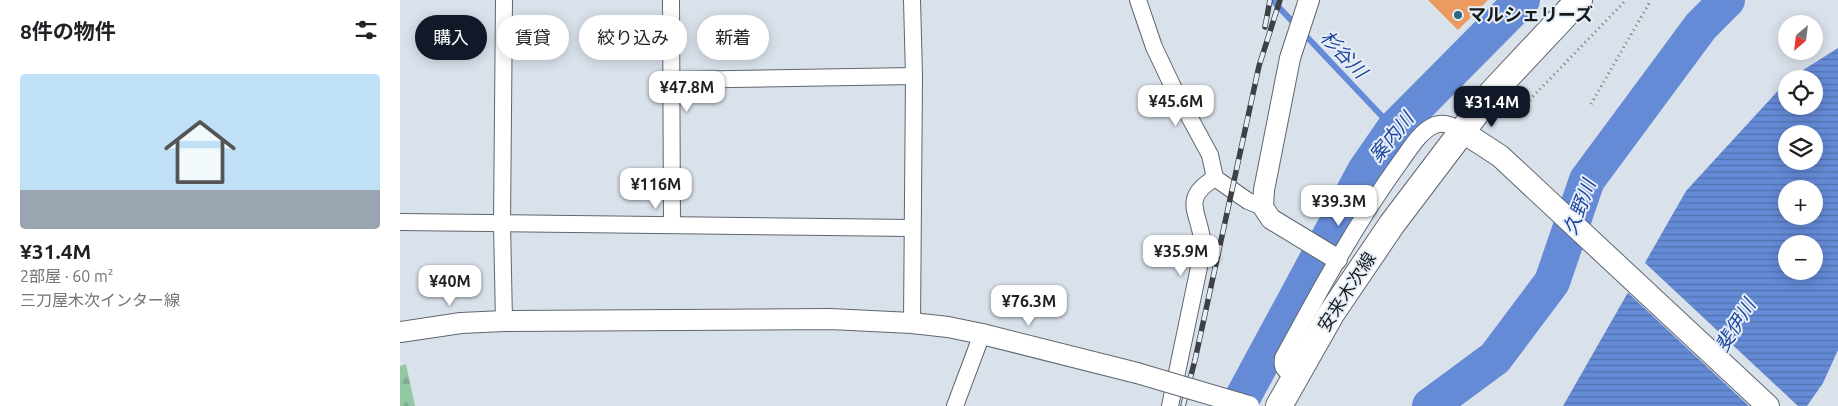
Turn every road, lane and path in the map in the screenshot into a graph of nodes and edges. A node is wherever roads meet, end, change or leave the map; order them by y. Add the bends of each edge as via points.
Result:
1 (504, 0) edge
2 (671, 0) edge
3 (912, 0) edge
4 (1138, 0) edge
5 (1309, 0) edge
6 (1579, 0) edge
7 (1626, 0) edge
8 (1651, 0) edge
9 (914, 76) junction
10 (671, 80) junction
11 (1592, 104) dead end
12 (1519, 111) dead end
13 (1463, 132) junction
14 (1215, 178) junction
15 (1263, 207) junction
16 (400, 222) edge
17 (502, 224) junction
18 (672, 225) junction
19 (912, 228) junction
20 (1325, 252) junction
21 (504, 321) junction
22 (912, 323) junction
23 (400, 332) edge
24 (982, 334) junction
25 (1295, 377) junction
26 (955, 406) edge
27 (1170, 406) edge
28 (1249, 406) edge
29 (1278, 406) edge
30 (1768, 406) edge

1 - 17 street
2 - 10 street
3 - 9 street
4 - 14 street via 1154,47 1210,155
5 - 15 street via 1290,58
6 - 13 main road, 安来木次線 via 1489,96
7 - 12 path
8 - 11 path
9 - 10 street
9 - 19 street
10 - 18 street
13 - 20 street via 1442,123 1424,132
13 - 25 main road, 安来木次線 via 1392,224 1331,314
13 - 30 main road via 1500,156
14 - 15 street via 1248,201
14 - 27 street via 1202,185 1195,198 1203,248
15 - 20 street via 1271,219
16 - 17 street
17 - 18 street
17 - 21 street
18 - 19 street
19 - 22 street
20 - 25 street via 1283,358 1284,371
21 - 22 street via 830,319
21 - 23 street via 461,323
22 - 24 street
24 - 26 street
24 - 28 street, bridge via 1137,373
25 - 29 main road, 安来木次線

